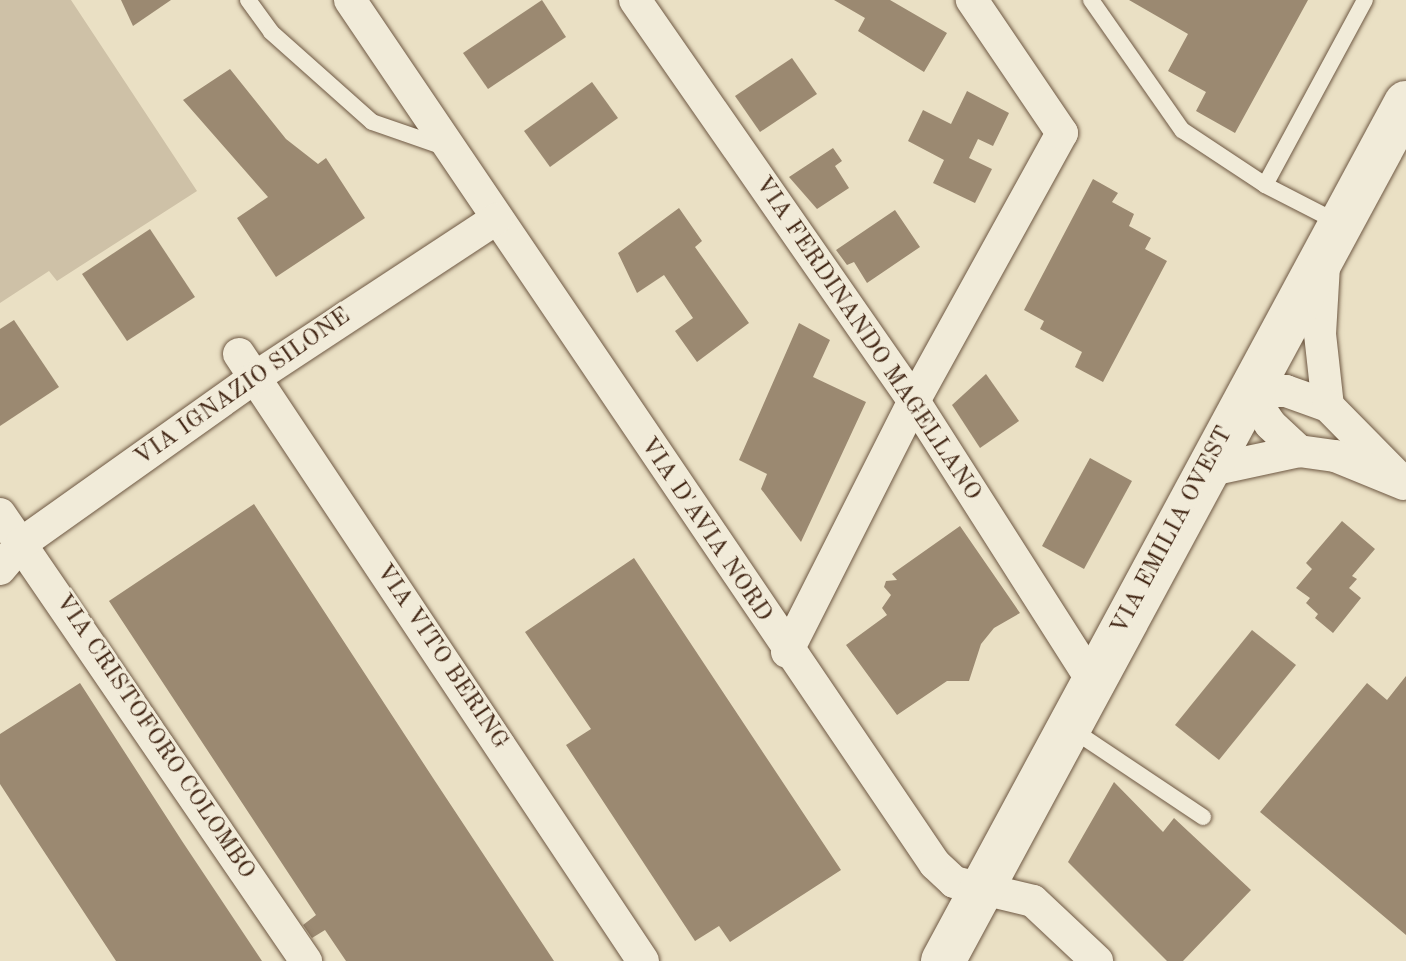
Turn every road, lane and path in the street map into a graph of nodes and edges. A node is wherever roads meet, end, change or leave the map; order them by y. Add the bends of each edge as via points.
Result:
1 (248, 0) edge
2 (350, 0) edge
3 (635, 0) edge
4 (972, 0) edge
5 (1091, 0) edge
6 (1365, 0) edge
7 (1406, 103) edge
8 (449, 149) junction
9 (1265, 185) junction
10 (496, 219) junction
11 (1332, 237) junction
12 (247, 366) junction
13 (1248, 391) junction
14 (914, 401) junction
15 (1328, 406) junction
16 (1299, 451) junction
17 (1206, 471) junction
18 (1405, 484) edge
19 (0, 514) edge
20 (22, 543) junction
21 (0, 569) edge
22 (787, 652) junction
23 (1093, 682) junction
24 (1069, 727) junction
25 (1203, 817) dead end
26 (982, 888) junction
27 (306, 961) edge
28 (643, 961) edge
29 (943, 961) edge
30 (1097, 961) edge

1 - 8 lane via 271,32 372,122
2 - 8 street, VIA D'AVIA NORD
3 - 14 street, VIA FERDINANDO MAGELLANO
4 - 14 street via 1062,133
5 - 9 lane via 1182,130
6 - 9 lane
7 - 11 main road, VIA EMILIA OVEST
8 - 10 street, VIA D'AVIA NORD
9 - 11 lane
10 - 12 street, VIA IGNAZIO SILONE
10 - 22 street, VIA D'AVIA NORD
11 - 13 main road, VIA EMILIA OVEST
11 - 15 street via 1320,334
12 - 20 street, VIA IGNAZIO SILONE
12 - 28 street, VIA VITO BERING
13 - 15 street via 1286,391
13 - 16 street via 1270,424
13 - 17 main road, VIA EMILIA OVEST
14 - 22 street
14 - 23 street, VIA FERDINANDO MAGELLANO
15 - 18 street
16 - 17 street
16 - 18 street via 1335,456
17 - 23 main road, VIA EMILIA OVEST
19 - 20 street, VIA CRISTOFORO COLOMBO
20 - 21 street, VIA IGNAZIO SILONE
20 - 27 street, VIA CRISTOFORO COLOMBO
22 - 26 street, VIA D'AVIA NORD via 935,864 954,882
23 - 24 main road, VIA EMILIA OVEST
24 - 25 lane
24 - 26 main road, VIA EMILIA OVEST
26 - 29 main road, VIA EMILIA OVEST
26 - 30 street, VIA D'AVIA NORD via 1033,901

